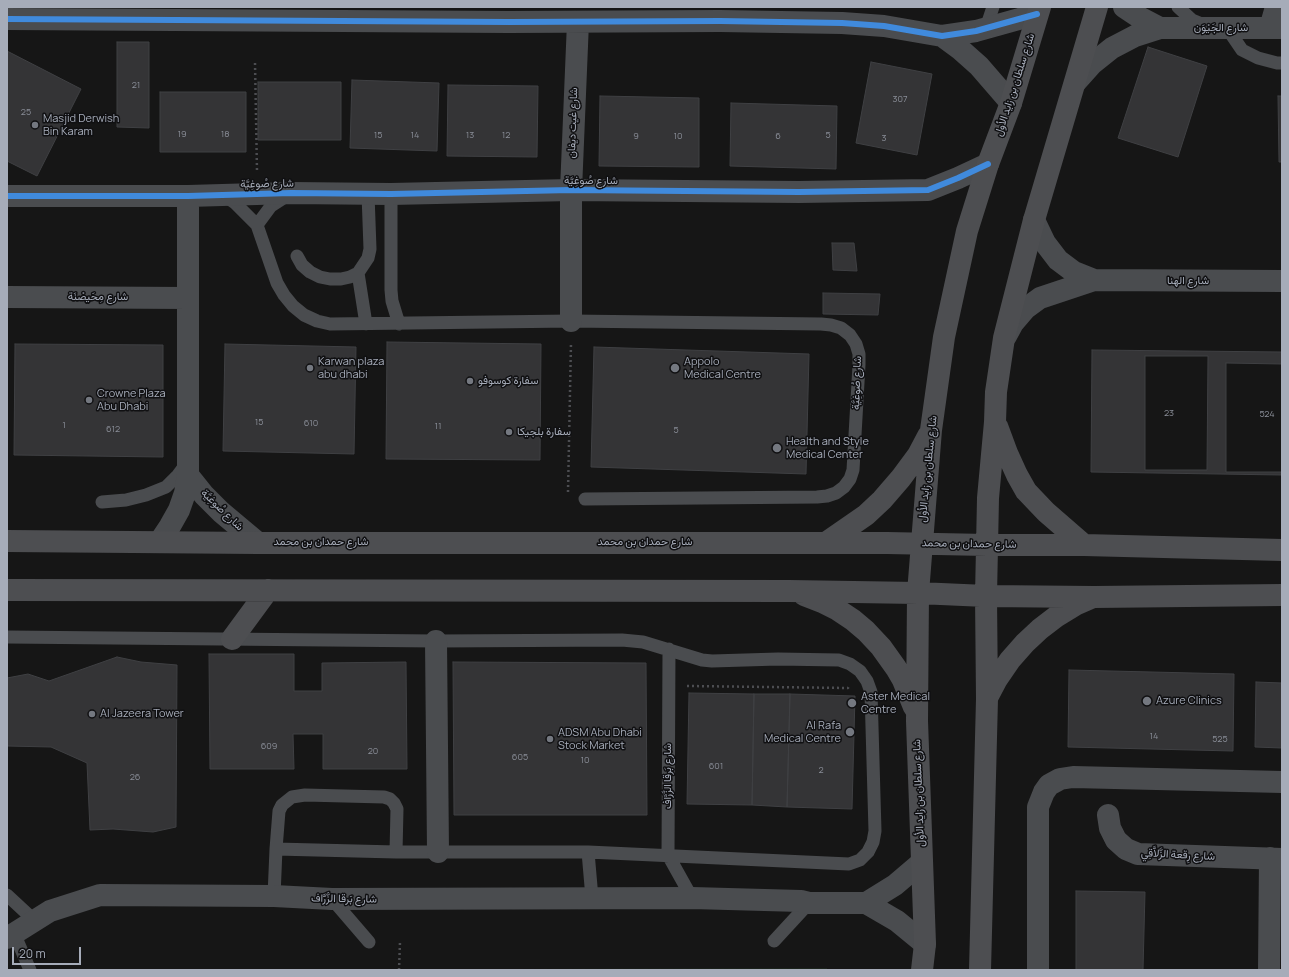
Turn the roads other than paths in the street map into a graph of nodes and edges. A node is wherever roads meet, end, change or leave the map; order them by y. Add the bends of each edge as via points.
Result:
1 (993, 7) edge
2 (1097, 7) edge
3 (1124, 7) edge
4 (1178, 7) edge
5 (1276, 7) edge
6 (1038, 10) edge
7 (230, 14) edge
8 (720, 14) edge
9 (845, 15) edge
10 (7, 19) edge
11 (578, 22) junction
12 (986, 28) junction
13 (1160, 28) junction
14 (1219, 28) junction
15 (1276, 28) edge
16 (942, 36) junction
17 (1282, 63) edge
18 (1075, 83) junction
19 (1011, 103) junction
20 (988, 164) junction
21 (571, 190) junction
22 (291, 193) junction
23 (223, 194) junction
24 (368, 194) junction
25 (391, 194) junction
26 (7, 196) edge
27 (188, 196) junction
28 (1034, 220) junction
29 (257, 225) junction
30 (297, 256) dead end
31 (358, 272) junction
32 (1094, 280) junction
33 (1282, 281) edge
34 (7, 297) edge
35 (188, 298) junction
36 (572, 321) junction
37 (366, 324) junction
38 (399, 324) junction
39 (1004, 338) junction
40 (995, 422) junction
41 (932, 430) junction
42 (188, 468) junction
43 (585, 499) dead end
44 (102, 502) dead end
45 (7, 541) edge
46 (160, 541) junction
47 (827, 542) junction
48 (258, 543) junction
49 (921, 544) junction
50 (987, 545) junction
51 (1084, 545) junction
52 (1282, 550) edge
53 (7, 590) edge
54 (268, 590) junction
55 (789, 590) junction
56 (918, 593) junction
57 (1282, 595) edge
58 (986, 596) junction
59 (1094, 597) junction
60 (7, 637) edge
61 (232, 639) junction
62 (436, 641) junction
63 (669, 649) junction
64 (987, 699) junction
65 (917, 721) junction
66 (1282, 782) edge
67 (1108, 815) dead end
68 (276, 849) junction
69 (396, 852) junction
70 (438, 852) junction
71 (588, 852) junction
72 (668, 855) junction
73 (1276, 858) edge
74 (922, 862) junction
75 (7, 895) edge
76 (274, 896) junction
77 (592, 898) junction
78 (692, 898) junction
79 (332, 900) junction
80 (809, 903) junction
81 (866, 903) junction
82 (35, 921) junction
83 (10, 935) edge
84 (774, 941) dead end
85 (369, 942) dead end
86 (925, 944) junction
87 (30, 970) edge
88 (922, 970) edge
89 (980, 970) edge
90 (1038, 970) edge
91 (1269, 970) edge

1 - 12 lane
2 - 18 main road
3 - 13 street, شارع الجَيْوَن
4 - 14 lane via 1192,20
5 - 15 street
6 - 12 street
6 - 19 main road, شارع سلطان بن زايد الأول
7 - 10 street
7 - 11 street
8 - 9 street
8 - 11 street
9 - 16 street via 884,26
11 - 21 street, شارع غيت ديفان
12 - 16 street
13 - 14 street, شارع الجَيْوَن
13 - 18 street, شارع الجَيْوَن via 1135,36 1112,48 1092,64
14 - 15 street, شارع الجَيْوَن
14 - 17 lane via 1242,50 1258,58
16 - 19 street via 978,66
18 - 28 main road
19 - 20 main road, شارع سلطان بن زايد الأول
20 - 21 street, شارع صُوغِيَّة via 928,190
20 - 41 main road, شارع سلطان بن زايد الأول via 967,231 954,288 944,337
21 - 25 street, شارع صُوغِيَّة
21 - 36 street, شارع غيت ديفان
22 - 23 street, شارع صُوغِيَّة
22 - 24 street, شارع صُوغِيَّة
22 - 29 lane, شارع صُوغِيَّة via 271,206
23 - 27 street, شارع صُوغِيَّة
23 - 29 lane, شارع صُوغِيَّة
24 - 25 street, شارع صُوغِيَّة
24 - 31 lane via 370,249 368,258
25 - 38 lane via 391,290
26 - 27 street
27 - 35 street, شارع صُوغِيَّة
28 - 32 street, شارع الهنا via 1044,243 1058,260 1074,272
28 - 39 main road
29 - 37 lane, شارع صُوغِيَّة via 277,283 293,306 316,321 330,324
30 - 31 lane via 302,265 320,277 341,279
31 - 37 lane
32 - 33 street, شارع الهنا
32 - 39 street, شارع الهنا via 1040,298 1016,318
34 - 35 street, شارع مِحَيصْنَة
35 - 42 street, شارع صُوغِيَّة
36 - 38 lane, شارع صُوغِيَّة
36 - 43 lane, شارع صُوغِيَّة via 831,325 841,328 850,335 859,354 853,470 850,479 836,493 817,497
37 - 38 lane, شارع صُوغِيَّة
39 - 40 main road via 996,392
40 - 50 main road via 988,498
40 - 51 main road via 1026,491
41 - 47 main road via 910,466 882,500 866,515
41 - 49 main road, شارع سلطان بن زايد الأول
42 - 44 lane via 166,487 146,495
42 - 46 street, شارع صُوغِيَّة via 185,493 179,510
42 - 48 street, شارع صُوغِيَّة via 204,495
45 - 46 main road, شارع حمدان بن محمد
46 - 48 main road, شارع حمدان بن محمد
47 - 48 main road, شارع حمدان بن محمد
47 - 49 main road, شارع حمدان بن محمد
49 - 50 main road, شارع حمدان بن محمد
49 - 56 main road, شارع سلطان بن زايد الأول
50 - 51 main road, شارع حمدان بن محمد
50 - 58 main road
51 - 52 main road, شارع حمدان بن محمد
53 - 54 main road
54 - 55 main road
54 - 61 main road
55 - 56 main road
55 - 65 main road via 822,602 853,620 866,631 884,651 903,680
56 - 58 main road
56 - 65 main road, شارع سلطان بن زايد الأول
57 - 59 main road
58 - 59 main road
58 - 64 main road
59 - 64 main road via 1057,616 1025,643 1006,666
60 - 61 lane
61 - 62 lane
62 - 63 lane via 622,640
62 - 70 street
63 - 72 lane, شارع بَرقا الزَّرَّاف
63 - 72 lane via 712,661 839,660 860,671 871,692 875,831 868,852 860,860 849,864
64 - 89 main road
65 - 74 main road, شارع سلطان بن زايد الأول
66 - 90 street via 1073,777 1053,782 1044,792 1038,807
67 - 73 street, شارع رِقعة الزَّلاَّقِي via 1110,828 1116,840 1126,849 1138,854
68 - 69 lane
68 - 69 lane via 279,811 282,805 292,797 305,795 390,799 397,809
68 - 76 lane
69 - 70 lane
70 - 71 lane
71 - 72 lane
71 - 77 lane
72 - 78 lane, شارع بَرقا الزَّرَّاف
73 - 91 street, شارع رِقعة الزَّلاَّقِي
74 - 81 street via 896,885
74 - 86 main road, شارع سلطان بن زايد الأول
75 - 82 lane
76 - 79 street, شارع بَرقا الزَّرَّاف
76 - 82 street, شارع بَرقا الزَّرَّاف via 100,895 50,911
77 - 78 street, شارع بَرقا الزَّرَّاف
77 - 79 street, شارع بَرقا الزَّرَّاف
78 - 80 street, شارع بَرقا الزَّرَّاف
79 - 85 lane
80 - 81 street, شارع بَرقا الزَّرَّاف
80 - 84 lane
81 - 86 street via 897,921
82 - 83 street, شارع بَرقا الزَّرَّاف
83 - 87 lane
86 - 88 main road, شارع سلطان بن زايد الأول

